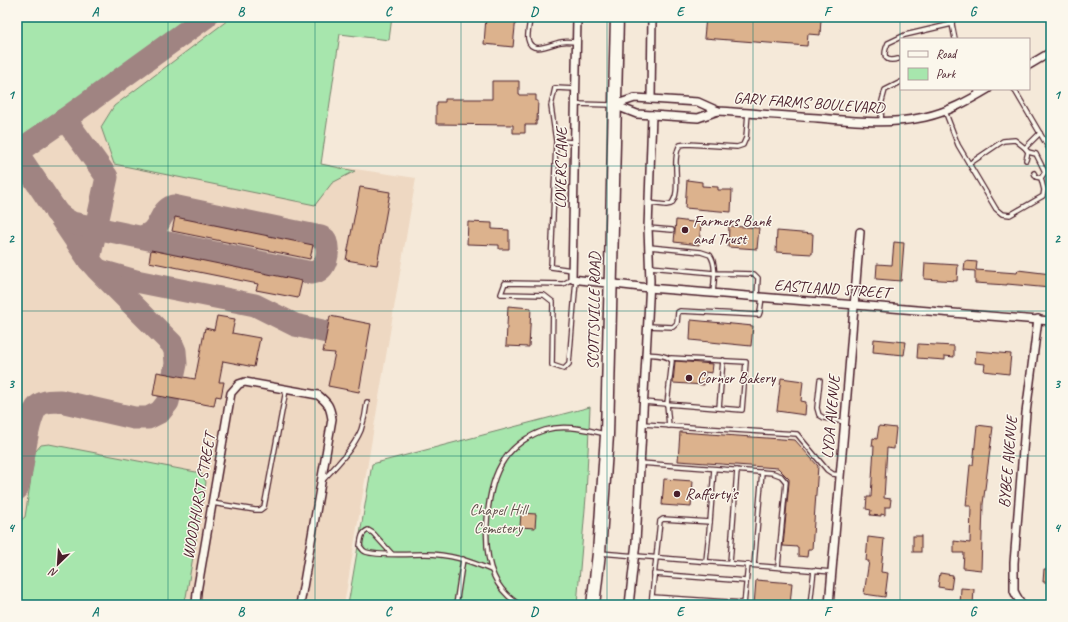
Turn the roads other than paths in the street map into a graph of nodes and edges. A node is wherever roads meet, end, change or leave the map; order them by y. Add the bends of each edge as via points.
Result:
1 (530, 17) edge
2 (577, 17) edge
3 (617, 17) edge
4 (652, 17) edge
5 (953, 17) edge
6 (952, 24) junction
7 (956, 38) edge
8 (577, 42) junction
9 (1051, 52) edge
10 (898, 59) dead end
11 (1030, 64) edge
12 (900, 82) edge
13 (576, 89) junction
14 (1015, 90) edge
15 (977, 92) edge
16 (651, 99) junction
17 (576, 104) junction
18 (614, 105) junction
19 (718, 111) junction
20 (945, 111) junction
21 (748, 113) junction
22 (652, 114) junction
23 (881, 122) junction
24 (1040, 133) junction
25 (556, 141) junction
26 (575, 142) junction
27 (1025, 148) junction
28 (1028, 152) junction
29 (1051, 152) edge
30 (1026, 160) dead end
31 (969, 164) junction
32 (1034, 173) dead end
33 (1041, 178) junction
34 (649, 204) junction
35 (648, 228) junction
36 (672, 230) dead end
37 (860, 232) dead end
38 (649, 247) junction
39 (650, 267) junction
40 (572, 270) junction
41 (714, 273) junction
42 (574, 280) junction
43 (611, 285) junction
44 (649, 288) junction
45 (713, 293) junction
46 (759, 297) junction
47 (854, 304) junction
48 (1038, 319) junction
49 (1051, 321) edge
50 (647, 326) junction
51 (645, 354) junction
52 (671, 358) junction
53 (723, 360) junction
54 (820, 380) dead end
55 (286, 390) junction
56 (367, 402) dead end
57 (643, 402) junction
58 (667, 404) junction
59 (719, 408) junction
60 (844, 422) junction
61 (642, 424) junction
62 (669, 426) junction
63 (607, 434) junction
64 (640, 463) junction
65 (714, 468) junction
66 (737, 470) junction
67 (762, 472) junction
68 (840, 474) junction
69 (322, 482) junction
70 (212, 503) junction
71 (710, 522) junction
72 (600, 553) junction
73 (392, 554) junction
74 (634, 555) junction
75 (656, 556) junction
76 (463, 559) junction
77 (706, 561) junction
78 (730, 562) junction
79 (748, 564) junction
80 (754, 565) junction
81 (778, 567) junction
82 (491, 570) junction
83 (814, 570) junction
84 (832, 572) junction
85 (654, 574) junction
86 (746, 581) junction
87 (652, 597) junction
88 (744, 604) edge
89 (196, 605) edge
90 (300, 605) edge
91 (456, 605) edge
92 (520, 605) edge
93 (593, 605) edge
94 (629, 605) edge
95 (651, 605) edge
96 (810, 605) edge
97 (829, 605) edge
98 (1022, 605) edge

1 - 8 lane via 528,39 531,45 543,48 561,42
2 - 8 street, LOVERS LANE
3 - 18 main road, SCOTTSVILLE ROAD
4 - 16 street
5 - 6 lane
6 - 7 lane
6 - 10 lane via 905,35 888,43 884,51 885,56 891,61
8 - 13 street, LOVERS LANE
9 - 11 street
12 - 23 lane via 885,90
13 - 17 street, LOVERS LANE
13 - 25 lane via 555,88 551,106
14 - 24 lane
15 - 20 street, GARY FARMS BOULEVARD
16 - 18 street, GARY FARMS BOULEVARD via 635,98
16 - 19 street, GARY FARMS BOULEVARD via 698,102
17 - 18 lane
17 - 26 street, LOVERS LANE
18 - 22 street, GARY FARMS BOULEVARD via 636,114
18 - 43 main road, SCOTTSVILLE ROAD
19 - 21 street, GARY FARMS BOULEVARD
19 - 22 street, GARY FARMS BOULEVARD via 698,118
20 - 23 street, GARY FARMS BOULEVARD via 908,120
20 - 31 lane via 958,145
21 - 23 street, GARY FARMS BOULEVARD
21 - 34 lane via 743,145 680,145 676,157 676,198 671,204
22 - 34 street
24 - 27 lane
24 - 29 lane
25 - 26 lane
25 - 40 lane via 551,267
26 - 40 street, LOVERS LANE
27 - 28 lane
27 - 31 lane via 1015,140 1003,142
28 - 30 lane
28 - 33 lane via 1036,154 1045,172
31 - 33 lane via 996,209 1002,214 1010,215 1043,196
32 - 33 lane via 1036,177
34 - 35 street
35 - 36 lane
35 - 38 street
37 - 47 street, LYDA AVENUE
38 - 39 street
38 - 41 lane via 710,255 714,260
39 - 41 lane
39 - 44 street
40 - 42 street, LOVERS LANE
41 - 45 lane
41 - 46 lane via 754,274 757,276
42 - 42 lane via 563,284 505,283 501,294 544,295 553,302 552,365 564,369 570,364
42 - 43 street
43 - 44 street, EASTLAND STREET
43 - 63 main road, SCOTTSVILLE ROAD
44 - 45 street, EASTLAND STREET
44 - 50 street
45 - 46 street, EASTLAND STREET
46 - 47 street, EASTLAND STREET
46 - 50 lane via 758,315 680,311 677,323 673,327
47 - 48 street, EASTLAND STREET
47 - 60 street, LYDA AVENUE
48 - 49 street, EASTLAND STREET
48 - 98 street, BYBEE AVENUE via 1026,413 1014,563 1014,591
50 - 51 street
51 - 52 lane
51 - 57 street
52 - 53 lane
52 - 58 lane
53 - 59 lane
53 - 59 lane via 746,362 742,410
54 - 60 lane via 817,408 819,415
55 - 69 street via 318,396 331,408 332,419
55 - 70 street, WOODHURST STREET via 245,382 239,384 231,393
55 - 70 lane via 264,507 255,510
56 - 69 lane via 356,440
57 - 58 lane
57 - 61 street
58 - 59 lane
58 - 62 lane
60 - 68 street, LYDA AVENUE
61 - 62 lane
61 - 64 street
62 - 68 lane via 797,434 827,470 833,474
63 - 72 main road, SCOTTSVILLE ROAD
63 - 82 lane via 579,428 554,428 530,437 509,453 496,475 488,507 487,540
64 - 65 lane
64 - 74 street
65 - 66 lane
65 - 71 lane
66 - 67 lane
66 - 78 lane
67 - 80 lane
67 - 81 lane via 781,476 786,482
68 - 84 street, LYDA AVENUE
69 - 90 street
70 - 89 street, WOODHURST STREET via 196,592
71 - 75 lane via 663,519 658,526
71 - 77 lane
72 - 74 lane
72 - 93 main road, SCOTTSVILLE ROAD
73 - 73 lane via 372,553 362,549 360,546 364,532 368,530 373,533
73 - 76 lane via 428,554
74 - 75 lane
74 - 94 street
75 - 77 lane
75 - 85 lane
76 - 82 lane
76 - 91 lane
77 - 78 lane
78 - 79 lane
79 - 80 lane
79 - 86 lane
80 - 81 lane
81 - 83 lane
82 - 92 lane via 497,583
83 - 84 lane
83 - 96 lane
84 - 97 street, LYDA AVENUE
85 - 86 lane
85 - 87 lane
86 - 88 lane
87 - 88 lane
87 - 95 lane

